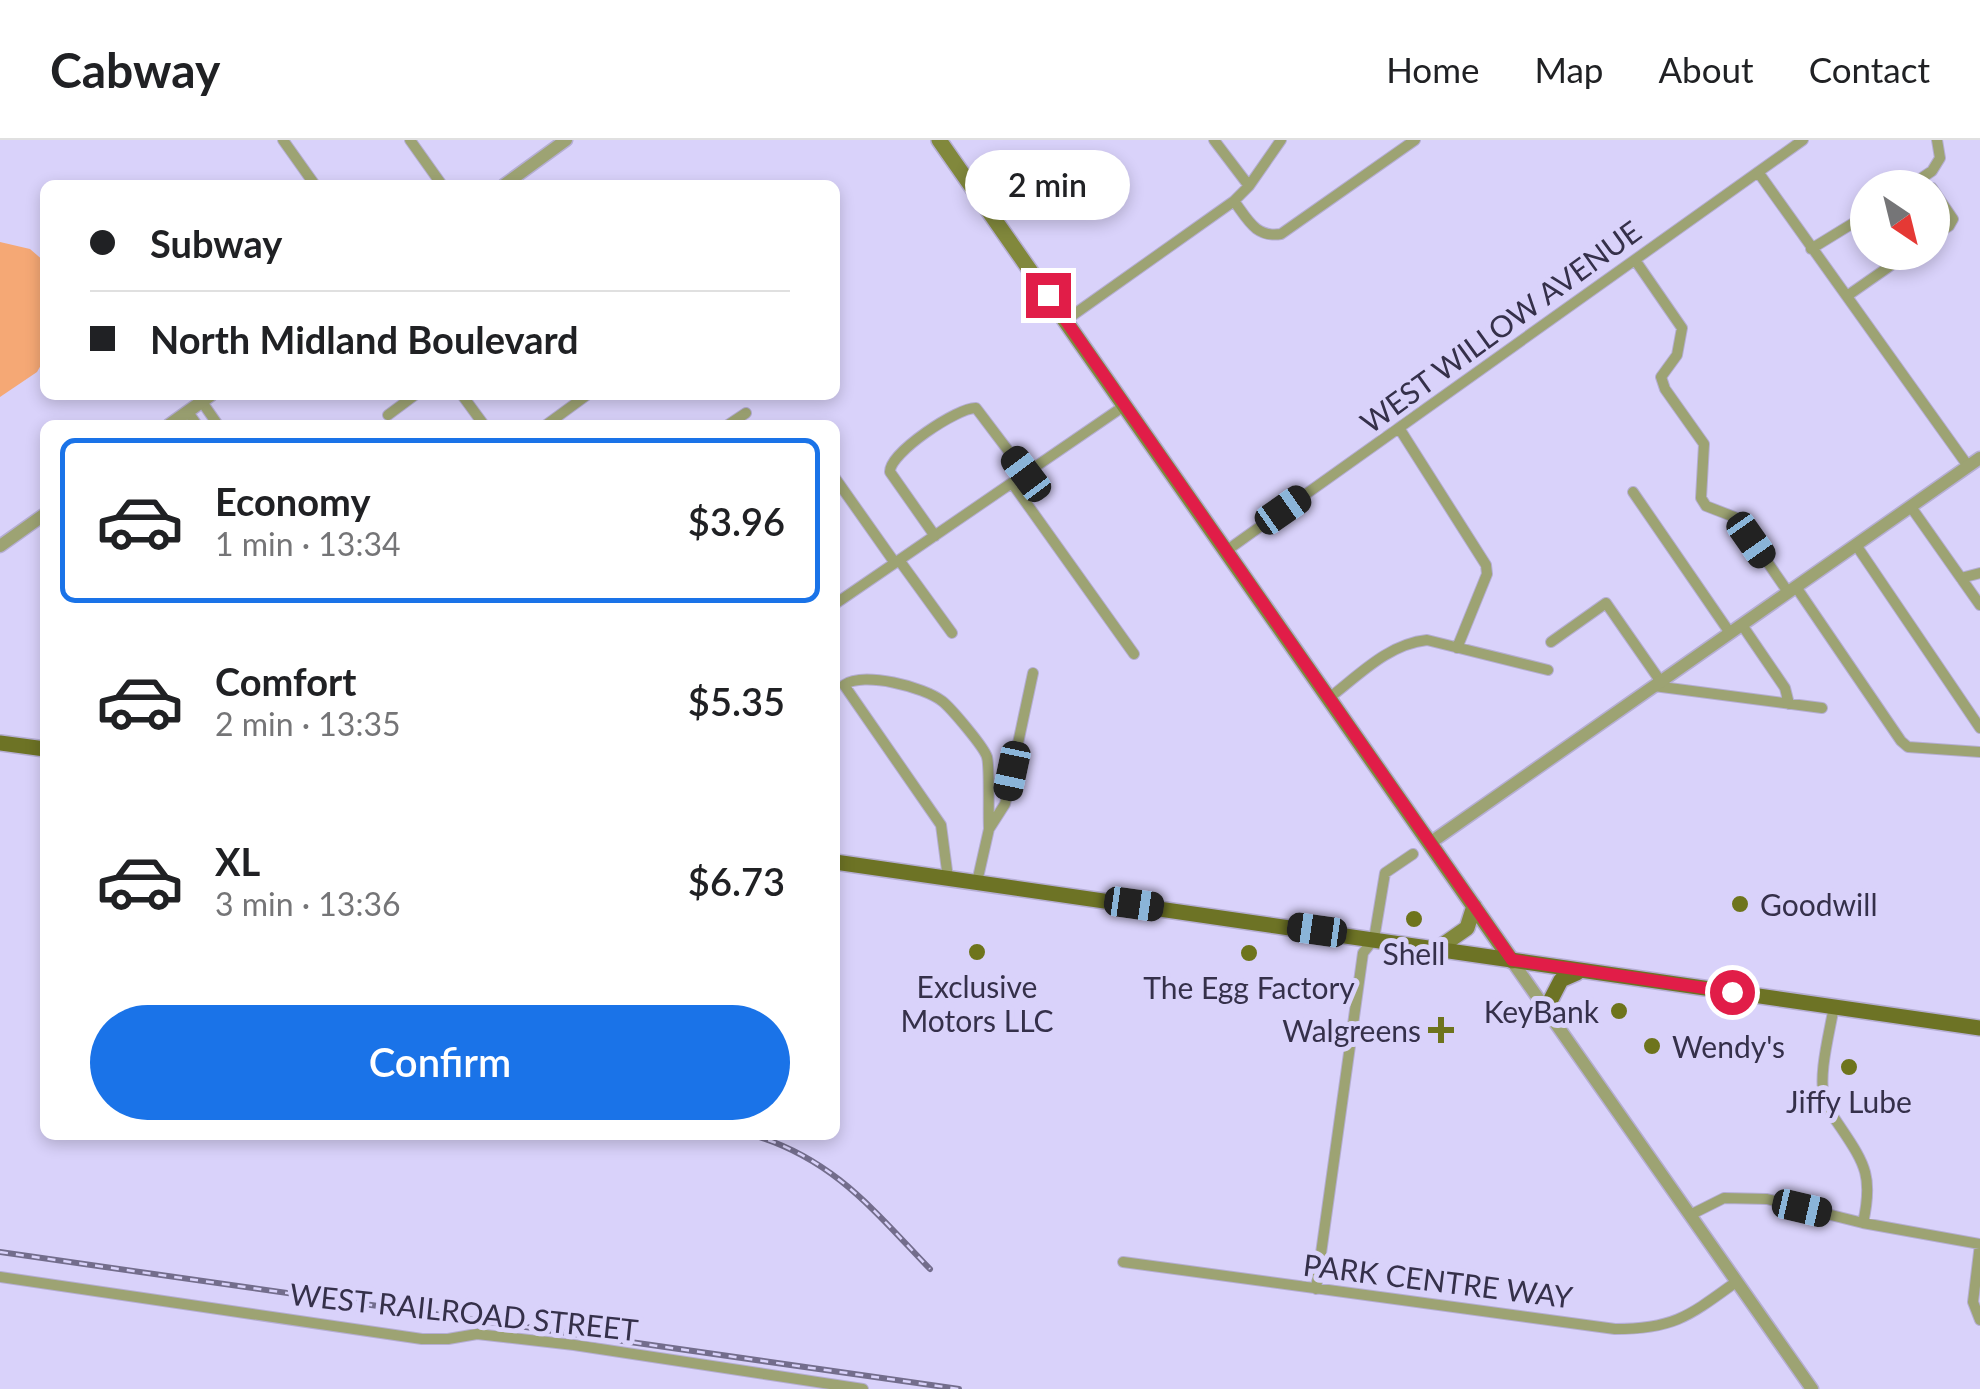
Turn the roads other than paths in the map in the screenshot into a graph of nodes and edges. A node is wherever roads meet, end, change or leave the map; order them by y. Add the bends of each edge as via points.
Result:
1 (283, 140) edge
2 (410, 140) edge
3 (566, 140) edge
4 (939, 140) edge
5 (1214, 140) edge
6 (1281, 140) edge
7 (1416, 140) edge
8 (1803, 140) edge
9 (1937, 140) edge
10 (547, 146) edge
11 (1929, 170) edge
12 (1758, 172) junction
13 (311, 180) edge
14 (438, 180) edge
15 (510, 180) edge
16 (1249, 186) junction
17 (1234, 202) junction
18 (1850, 226) edge
19 (1812, 250) junction
20 (1634, 260) junction
21 (1884, 270) edge
22 (1847, 296) junction
23 (1066, 320) junction
24 (203, 400) edge
25 (408, 400) edge
26 (580, 400) edge
27 (1124, 406) junction
28 (188, 412) junction
29 (746, 413) dead end
30 (388, 415) dead end
31 (176, 420) edge
32 (194, 420) edge
33 (553, 420) edge
34 (736, 420) edge
35 (1399, 428) junction
36 (1974, 462) edge
37 (1026, 474) junction
38 (1012, 483) junction
39 (840, 485) edge
40 (1633, 492) dead end
41 (1910, 506) junction
42 (40, 518) edge
43 (934, 536) junction
44 (1856, 545) junction
45 (0, 546) edge
46 (1226, 551) junction
47 (897, 562) junction
48 (1980, 573) edge
49 (1961, 578) junction
50 (1792, 590) junction
51 (840, 601) edge
52 (1980, 605) edge
53 (1736, 629) junction
54 (952, 634) dead end
55 (1551, 642) dead end
56 (1457, 648) junction
57 (1134, 654) dead end
58 (1548, 670) dead end
59 (1034, 673) dead end
60 (1657, 684) junction
61 (1329, 698) junction
62 (1789, 704) junction
63 (1822, 708) dead end
64 (1980, 728) edge
65 (0, 743) edge
66 (40, 748) edge
67 (1980, 752) edge
68 (989, 829) junction
69 (1430, 843) junction
70 (1413, 854) dead end
71 (840, 863) edge
72 (948, 878) junction
73 (977, 882) junction
74 (1474, 906) junction
75 (1374, 939) junction
76 (1436, 949) junction
77 (1512, 960) junction
78 (1580, 972) junction
79 (1834, 1006) junction
80 (1546, 1009) junction
81 (1980, 1028) edge
82 (1690, 1215) junction
83 (1863, 1223) junction
84 (1980, 1244) edge
85 (1123, 1262) dead end
86 (0, 1278) edge
87 (1736, 1282) junction
88 (1316, 1290) junction
89 (1980, 1320) edge
90 (863, 1389) edge
91 (1812, 1389) edge

1 - 13 street
2 - 14 street
3 - 10 street
4 - 23 main road
5 - 16 street
6 - 16 street
7 - 17 street via 1282,234 1256,231
8 - 12 street, WEST WILLOW AVENUE
9 - 11 street via 1940,158
10 - 15 street
12 - 19 street
12 - 20 street, WEST WILLOW AVENUE
16 - 17 street
17 - 23 street
18 - 19 street
19 - 22 street
20 - 35 street, WEST WILLOW AVENUE
20 - 50 street via 1682,328 1676,356 1661,377 1704,444 1701,498 1738,518
21 - 22 street
22 - 36 street
23 - 27 main road
24 - 28 street
25 - 30 street
26 - 33 street
27 - 37 street
27 - 46 main road
28 - 31 street
28 - 32 street
29 - 34 street
35 - 46 street, WEST WILLOW AVENUE
35 - 56 street via 1486,565
36 - 41 street
37 - 38 street
37 - 43 street via 976,408 909,445 893,458 890,472
38 - 43 street
38 - 57 street
39 - 47 street
40 - 53 street
41 - 44 street
41 - 49 street
42 - 45 street
43 - 47 street
44 - 50 street
44 - 64 street
46 - 61 main road
47 - 51 street
47 - 54 street
48 - 49 street
49 - 52 street
50 - 53 street
50 - 67 street via 1901,741
53 - 60 street
53 - 62 street via 1784,688
55 - 60 street via 1606,603
56 - 58 street
56 - 61 street via 1408,642
59 - 68 street via 1005,804
60 - 62 street
60 - 69 street
61 - 69 main road
62 - 63 street
65 - 66 main road
68 - 72 street via 987,756 944,703 871,679 844,684 940,825
68 - 73 street
69 - 74 main road
70 - 75 street via 1386,873
71 - 72 main road
72 - 73 main road
73 - 75 main road
74 - 76 main road via 1467,928
74 - 77 main road
75 - 76 main road
75 - 88 street via 1363,952
76 - 77 main road
77 - 78 main road
77 - 80 street
78 - 79 main road
78 - 80 main road via 1561,980
79 - 81 main road
79 - 83 street via 1824,1098 1868,1173
80 - 82 street
82 - 83 street via 1724,1198 1747,1197
82 - 87 street
83 - 84 street
84 - 89 street via 1973,1302
85 - 88 street, PARK CENTRE WAY
86 - 90 street, WEST RAILROAD STREET via 422,1338 476,1334 574,1345
87 - 88 street, PARK CENTRE WAY via 1686,1316 1658,1328 1624,1330
87 - 91 street

